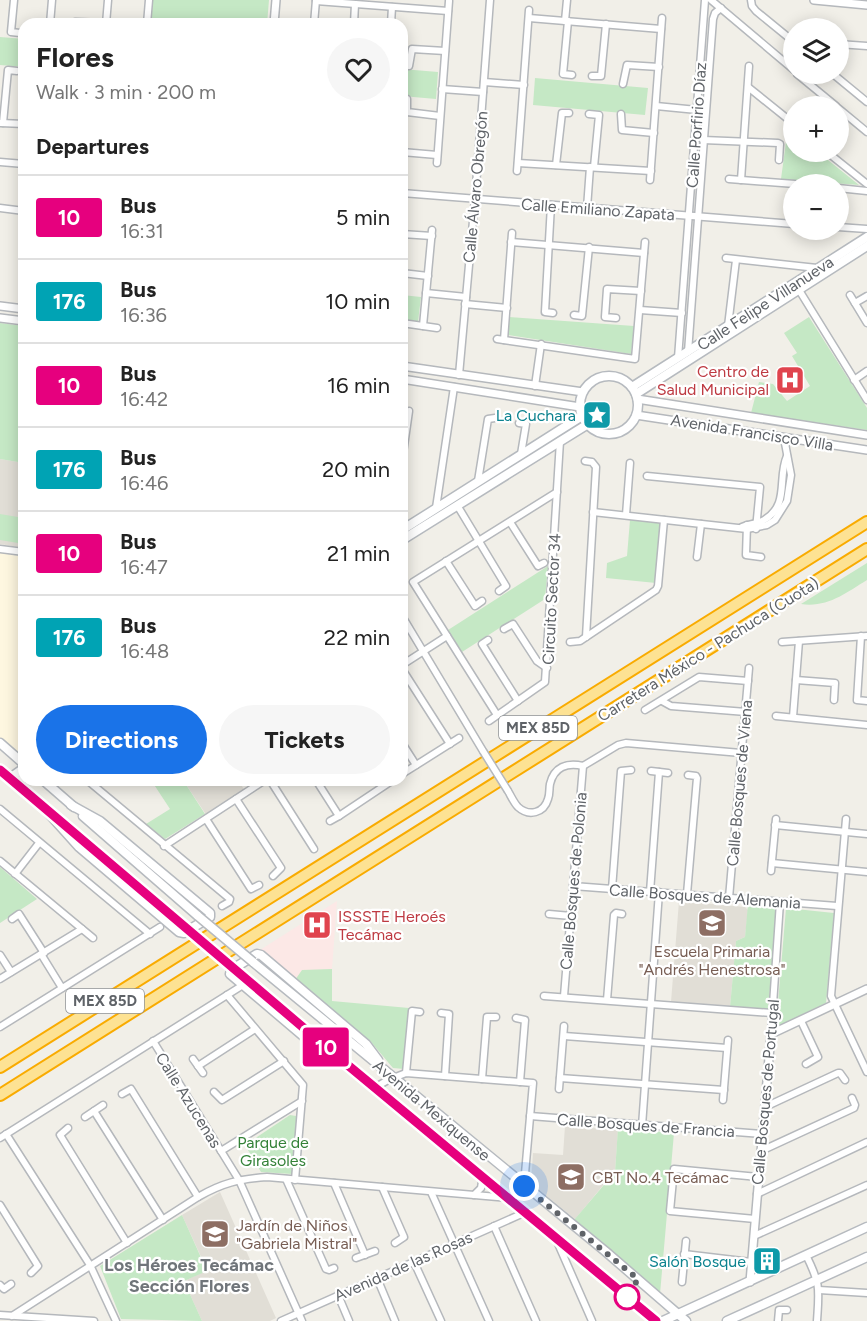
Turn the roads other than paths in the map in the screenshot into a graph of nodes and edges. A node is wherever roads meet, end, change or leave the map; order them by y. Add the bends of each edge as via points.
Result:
1 (14, 0) edge
2 (52, 0) edge
3 (108, 0) edge
4 (149, 0) edge
5 (276, 0) edge
6 (490, 0) edge
7 (567, 0) edge
8 (705, 0) edge
9 (711, 0) edge
10 (751, 0) edge
11 (814, 0) edge
12 (316, 1) edge
13 (449, 1) edge
14 (354, 3) edge
15 (867, 5) edge
16 (392, 7) junction
17 (721, 8) junction
18 (529, 10) dead end
19 (448, 11) junction
20 (50, 18) edge
21 (106, 18) edge
22 (148, 18) edge
23 (274, 18) edge
24 (315, 18) edge
25 (391, 18) edge
26 (529, 18) junction
27 (662, 18) dead end
28 (566, 21) junction
29 (606, 24) junction
30 (661, 29) junction
31 (18, 33) edge
32 (783, 33) edge
33 (849, 45) edge
34 (866, 47) edge
35 (445, 51) junction
36 (783, 61) edge
37 (409, 66) dead end
38 (749, 66) dead end
39 (659, 67) junction
40 (17, 71) dead end
41 (572, 75) dead end
42 (592, 76) dead end
43 (484, 82) junction
44 (623, 84) dead end
45 (807, 84) edge
46 (845, 84) edge
47 (524, 85) junction
48 (748, 87) junction
49 (442, 89) junction
50 (483, 92) junction
51 (820, 96) edge
52 (867, 102) edge
53 (656, 106) junction
54 (697, 110) junction
55 (408, 112) edge
56 (569, 113) dead end
57 (589, 114) dead end
58 (621, 114) dead end
59 (783, 115) edge
60 (440, 116) junction
61 (849, 117) edge
62 (2, 123) edge
63 (18, 124) edge
64 (867, 132) edge
65 (654, 133) junction
66 (704, 140) junction
67 (744, 142) junction
68 (408, 153) edge
69 (437, 155) junction
70 (779, 160) dead end
71 (0, 162) edge
72 (840, 162) edge
73 (437, 163) dead end
74 (518, 163) junction
75 (18, 164) edge
76 (556, 165) junction
77 (592, 167) junction
78 (517, 171) dead end
79 (651, 171) junction
80 (729, 179) dead end
81 (651, 180) dead end
82 (741, 180) junction
83 (783, 183) edge
84 (867, 184) edge
85 (849, 189) edge
86 (867, 191) edge
87 (408, 193) edge
88 (475, 199) junction
89 (551, 205) junction
90 (0, 208) edge
91 (587, 208) junction
92 (18, 210) edge
93 (689, 216) junction
94 (698, 217) junction
95 (783, 223) edge
96 (849, 228) edge
97 (867, 229) edge
98 (512, 232) dead end
99 (408, 234) edge
100 (867, 237) edge
101 (511, 242) junction
102 (645, 242) dead end
103 (549, 245) junction
104 (867, 246) edge
105 (589, 247) junction
106 (644, 253) junction
107 (726, 258) dead end
108 (736, 260) junction
109 (817, 268) junction
110 (408, 274) edge
111 (428, 276) junction
112 (799, 290) junction
113 (641, 291) junction
114 (426, 293) junction
115 (850, 295) dead end
116 (867, 296) edge
117 (465, 301) junction
118 (855, 303) junction
119 (0, 306) edge
120 (18, 308) edge
121 (507, 308) junction
122 (640, 310) junction
123 (553, 313) dead end
124 (682, 313) junction
125 (574, 315) dead end
126 (0, 318) edge
127 (616, 318) dead end
128 (18, 320) edge
129 (867, 323) edge
130 (408, 324) edge
131 (423, 326) junction
132 (728, 326) junction
133 (437, 328) dead end
134 (541, 344) junction
135 (688, 352) junction
136 (678, 358) junction
137 (408, 367) edge
138 (867, 371) edge
139 (459, 375) junction
140 (408, 380) edge
141 (854, 380) junction
142 (454, 387) junction
143 (535, 387) junction
144 (583, 392) junction
145 (635, 393) junction
146 (867, 400) edge
147 (581, 411) junction
148 (636, 415) junction
149 (495, 418) dead end
150 (519, 423) dead end
151 (588, 424) junction
152 (867, 435) edge
153 (784, 438) junction
154 (560, 441) junction
155 (867, 450) edge
156 (521, 454) junction
157 (585, 460) dead end
158 (630, 463) dead end
159 (647, 476) dead end
160 (478, 481) junction
161 (557, 492) junction
162 (457, 505) junction
163 (436, 508) junction
164 (593, 512) junction
165 (626, 515) junction
166 (664, 520) junction
167 (510, 522) junction
168 (867, 522) edge
169 (701, 524) junction
170 (408, 526) edge
171 (756, 526) junction
172 (745, 527) junction
173 (408, 536) edge
174 (480, 540) junction
175 (0, 549) edge
176 (867, 549) edge
177 (18, 551) edge
178 (697, 557) dead end
179 (761, 557) dead end
180 (446, 561) junction
181 (544, 563) dead end
182 (499, 591) dead end
183 (482, 601) dead end
184 (408, 626) edge
185 (504, 629) dead end
186 (447, 636) junction
187 (864, 636) edge
188 (586, 637) junction
189 (488, 640) dead end
190 (799, 641) junction
191 (570, 642) dead end
192 (782, 642) dead end
193 (423, 650) junction
194 (408, 660) edge
195 (547, 668) junction
196 (749, 668) dead end
197 (408, 678) edge
198 (796, 680) junction
199 (748, 681) junction
200 (834, 700) dead end
201 (518, 701) junction
202 (662, 701) junction
203 (867, 701) edge
204 (645, 710) dead end
205 (746, 712) junction
206 (497, 715) junction
207 (776, 716) dead end
208 (793, 717) junction
209 (489, 721) dead end
210 (867, 725) edge
211 (459, 738) dead end
212 (0, 743) edge
213 (450, 744) junction
214 (408, 752) edge
215 (741, 753) junction
216 (18, 759) edge
217 (416, 765) junction
218 (583, 766) junction
219 (0, 770) edge
220 (408, 770) edge
221 (631, 770) dead end
222 (651, 771) dead end
223 (659, 772) junction
224 (668, 773) dead end
225 (688, 775) dead end
226 (17, 779) edge
227 (24, 786) edge
228 (50, 786) edge
229 (94, 786) edge
230 (256, 786) edge
231 (274, 786) edge
232 (321, 786) edge
233 (379, 786) edge
234 (236, 799) junction
235 (71, 805) junction
236 (44, 808) junction
237 (0, 809) edge
238 (339, 816) junction
239 (206, 819) junction
240 (846, 819) dead end
241 (330, 821) dead end
242 (844, 832) junction
243 (867, 834) edge
244 (39, 843) junction
245 (164, 846) junction
246 (314, 849) dead end
247 (0, 861) edge
248 (772, 863) junction
249 (841, 870) junction
250 (771, 871) dead end
251 (867, 872) edge
252 (15, 874) junction
253 (273, 876) dead end
254 (259, 885) dead end
255 (573, 886) junction
256 (612, 888) junction
257 (650, 892) junction
258 (659, 892) junction
259 (687, 894) junction
260 (729, 898) junction
261 (780, 902) junction
262 (222, 906) dead end
263 (837, 906) junction
264 (549, 914) dead end
265 (622, 914) dead end
266 (571, 916) junction
267 (12, 919) dead end
268 (160, 927) dead end
269 (82, 930) junction
270 (150, 934) junction
271 (93, 938) dead end
272 (42, 953) junction
273 (0, 955) edge
274 (11, 972) junction
275 (0, 980) edge
276 (243, 985) junction
277 (62, 988) junction
278 (867, 989) edge
279 (227, 995) junction
280 (544, 996) dead end
281 (564, 996) junction
282 (607, 1000) junction
283 (649, 1003) junction
284 (835, 1005) junction
285 (420, 1012) dead end
286 (441, 1013) dead end
287 (772, 1013) junction
288 (496, 1017) dead end
289 (516, 1018) dead end
290 (801, 1021) junction
291 (564, 1026) dead end
292 (0, 1027) edge
293 (255, 1029) junction
294 (771, 1034) junction
295 (564, 1036) junction
296 (728, 1040) dead end
297 (153, 1041) junction
298 (647, 1042) junction
299 (727, 1048) junction
300 (193, 1059) dead end
301 (284, 1061) junction
302 (806, 1064) dead end
303 (198, 1066) junction
304 (0, 1067) edge
305 (350, 1067) junction
306 (383, 1068) junction
307 (867, 1072) edge
308 (406, 1073) junction
309 (203, 1074) dead end
310 (445, 1076) junction
311 (394, 1077) junction
312 (560, 1078) junction
313 (482, 1079) junction
314 (845, 1080) dead end
315 (520, 1082) junction
316 (645, 1085) junction
317 (376, 1088) junction
318 (559, 1089) dead end
319 (724, 1090) junction
320 (214, 1092) dead end
321 (122, 1094) dead end
322 (0, 1095) edge
323 (852, 1098) dead end
324 (723, 1100) dead end
325 (302, 1101) junction
326 (103, 1106) dead end
327 (765, 1107) junction
328 (94, 1112) junction
329 (530, 1116) junction
330 (85, 1117) dead end
331 (642, 1126) junction
332 (68, 1128) dead end
333 (762, 1134) junction
334 (3, 1136) edge
335 (867, 1142) edge
336 (221, 1151) junction
337 (761, 1151) junction
338 (483, 1175) junction
339 (758, 1177) junction
340 (286, 1179) junction
341 (239, 1180) junction
342 (295, 1180) junction
343 (334, 1183) junction
344 (867, 1185) edge
345 (524, 1186) junction
346 (382, 1187) junction
347 (431, 1192) junction
348 (757, 1194) junction
349 (474, 1195) junction
350 (198, 1197) junction
351 (510, 1198) junction
352 (0, 1205) edge
353 (526, 1212) junction
354 (755, 1219) junction
355 (163, 1220) junction
356 (494, 1226) junction
357 (867, 1227) edge
358 (555, 1236) junction
359 (754, 1236) junction
360 (686, 1241) dead end
361 (127, 1243) junction
362 (395, 1243) dead end
363 (454, 1244) junction
364 (375, 1251) dead end
365 (684, 1254) junction
366 (366, 1255) junction
367 (806, 1256) junction
368 (867, 1257) edge
369 (356, 1258) dead end
370 (581, 1258) junction
371 (414, 1262) junction
372 (751, 1262) junction
373 (90, 1265) junction
374 (568, 1266) junction
375 (334, 1268) dead end
376 (31, 1273) dead end
377 (377, 1278) junction
378 (818, 1279) junction
379 (682, 1282) dead end
380 (750, 1282) junction
381 (11, 1284) dead end
382 (0, 1285) edge
383 (819, 1290) junction
384 (867, 1293) edge
385 (338, 1295) junction
386 (787, 1310) dead end
387 (299, 1313) junction
388 (678, 1314) junction
389 (0, 1315) edge
390 (12, 1316) junction
391 (94, 1321) edge
392 (116, 1321) edge
393 (281, 1321) edge
394 (302, 1321) edge
395 (349, 1321) edge
396 (395, 1321) edge
397 (441, 1321) edge
398 (489, 1321) edge
399 (536, 1321) edge
400 (592, 1321) edge
401 (656, 1321) edge
402 (663, 1321) edge
403 (686, 1321) edge
404 (727, 1321) edge
405 (778, 1321) edge
406 (817, 1321) edge

1 - 31 street via 11,32
2 - 20 street
3 - 21 street
4 - 22 street
5 - 23 street
6 - 43 street, Calle Álvaro Obregón
7 - 28 street
8 - 54 street, Calle Porfirio Díaz
9 - 17 street
10 - 32 street via 756,11
11 - 15 street
12 - 14 street
12 - 24 street
13 - 19 street
14 - 16 street
16 - 19 street
16 - 25 street
17 - 36 street
17 - 66 street, Calle Porfirio Díaz via 713,19
18 - 26 street
19 - 35 street
26 - 28 street
26 - 47 street
27 - 30 street
28 - 29 street
28 - 41 street via 563,74
29 - 30 street
29 - 42 street via 601,76
30 - 39 street
33 - 34 street
35 - 37 street via 412,49
35 - 49 street
38 - 48 street
39 - 44 street via 626,65
39 - 53 street
40 - 62 street via 8,70
43 - 47 street
43 - 50 street, Calle Álvaro Obregón
45 - 51 street
46 - 52 street
47 - 74 street
48 - 59 street
48 - 67 street
49 - 50 street
49 - 60 street
50 - 88 street, Calle Álvaro Obregón
53 - 54 street
53 - 65 street
54 - 93 street, Calle Porfirio Díaz
55 - 60 street
56 - 76 street via 562,113
57 - 77 street via 599,115
58 - 65 street via 621,130
60 - 69 street
61 - 64 street
62 - 63 street
65 - 79 street
66 - 67 street
66 - 94 street, Calle Porfirio Díaz
67 - 70 street via 780,144
67 - 82 street
68 - 69 street
69 - 73 street
71 - 75 street
72 - 84 street
74 - 76 street
74 - 78 street
76 - 77 street
77 - 79 street
77 - 91 street
79 - 81 street
80 - 82 street
82 - 83 street
85 - 86 street
87 - 88 street, Calle Emiliano Zapata
88 - 89 street, Calle Emiliano Zapata
88 - 117 street, Calle Álvaro Obregón
89 - 91 street, Calle Emiliano Zapata
89 - 103 street
90 - 92 street
91 - 93 street, Calle Emiliano Zapata
93 - 94 street, Calle Emiliano Zapata
93 - 124 street, Calle Porfirio Díaz
94 - 95 street, Calle Emiliano Zapata
94 - 135 street, Calle Porfirio Díaz
96 - 97 street
98 - 101 street
99 - 111 street via 432,233
100 - 109 main road, Calle Felipe Villanueva
101 - 103 street
101 - 121 street
102 - 106 street
103 - 105 street
103 - 123 street via 545,312
104 - 112 main road, Calle Felipe Villanueva
105 - 106 street
105 - 125 street via 582,316
106 - 113 street
107 - 108 street
108 - 109 street
108 - 132 street
109 - 132 main road, Calle Felipe Villanueva
110 - 111 street
111 - 114 street
112 - 141 street
112 - 145 main road, Calle Felipe Villanueva
113 - 122 street
113 - 127 street via 607,289 604,317
114 - 117 street
114 - 131 street
115 - 118 street
116 - 118 street
117 - 121 street
117 - 139 street, Calle Álvaro Obregón
118 - 129 street
119 - 120 street
121 - 134 street via 500,339
122 - 124 street
122 - 134 street via 635,359
124 - 136 street, Calle Porfirio Díaz
126 - 128 street
130 - 131 street
131 - 133 street
132 - 135 main road, Calle Felipe Villanueva
134 - 143 street
135 - 136 main road, Calle Felipe Villanueva
136 - 145 main road, Calle Felipe Villanueva
137 - 139 street
138 - 141 street
139 - 143 street
140 - 142 street
141 - 146 street
142 - 147 street
142 - 163 street
143 - 144 street
144 - 145 main road via 589,384 606,376 625,381
144 - 147 main road
145 - 148 main road
145 - 152 street, Avenida Francisco Villa
147 - 151 main road
147 - 156 main road
148 - 151 main road via 628,427 614,433 600,432
148 - 153 street, Avenida Francisco Villa
149 - 160 street via 488,418
150 - 156 street via 526,424
151 - 154 main road
153 - 155 street, Avenida Francisco Villa
153 - 171 street via 791,475 784,500 775,520
154 - 161 street, Circuito Sector 34
154 - 162 main road
156 - 160 main road
157 - 164 street via 596,467
158 - 165 street
159 - 171 street via 760,487
160 - 163 main road
161 - 167 street
161 - 195 street, Circuito Sector 34
162 - 173 main road
162 - 174 street
163 - 170 main road
164 - 165 street
164 - 188 street
165 - 166 street
166 - 169 street
166 - 188 street via 656,590
167 - 174 street
167 - 181 street via 538,566
168 - 304 highway, Carretera México - Pachuca (Cuota) / MEX 85D
169 - 172 street
169 - 178 street
171 - 172 street
172 - 179 street via 746,555
174 - 180 street
174 - 182 street via 506,586
175 - 177 street
176 - 322 highway, Carretera México - Pachuca (Cuota) / MEX 85D
180 - 183 street via 475,606
180 - 186 street via 413,582
184 - 193 street
185 - 195 street via 513,624 537,660
186 - 193 street
186 - 206 street
187 - 190 street
187 - 203 street via 857,700
188 - 191 street
189 - 201 street via 482,644
190 - 192 street
190 - 198 street
193 - 194 street
193 - 218 street, Calle Bosques de Polonia, bridge via 518,807 527,813 542,809 548,801 551,781 563,766
195 - 201 street, Circuito Sector 34 via 544,685
196 - 199 street, Calle Bosques de Viena
197 - 213 street
198 - 200 street via 835,683
198 - 208 street
199 - 202 street via 699,677
199 - 205 street, Calle Bosques de Viena
201 - 206 street, Circuito Sector 34
202 - 204 street
202 - 205 street via 671,706
205 - 215 street, Calle Bosques de Viena
206 - 209 street, Circuito Sector 34
207 - 208 street
208 - 210 street
211 - 213 street
212 - 216 main road
213 - 217 street
214 - 217 street
215 - 218 street, Calle Bosques de Polonia via 626,743
215 - 260 street, Calle Bosques de Viena
217 - 220 street
218 - 255 street, Calle Bosques de Polonia
219 - 226 main road, Avenida Mexiquense
221 - 256 street via 621,771
222 - 223 street
223 - 224 street
223 - 257 street
225 - 259 street via 697,778
227 - 236 main road, Avenida Mexiquense
228 - 235 main road, Avenida Mexiquense
229 - 245 street
230 - 234 street
231 - 246 street
232 - 238 street
233 - 238 street
234 - 239 street
234 - 253 street via 281,868
235 - 236 main road via 100,821 210,913 210,917 184,933 179,932 78,847
235 - 306 main road, Avenida Mexiquense, bridge via 198,916
236 - 305 main road, Avenida Mexiquense, bridge
237 - 244 street
238 - 241 street
239 - 245 street
239 - 254 street via 250,888
240 - 242 street
242 - 243 street
242 - 248 street via 776,822
242 - 249 street
244 - 252 street
244 - 270 street
245 - 262 street via 230,899
247 - 252 street
248 - 249 street
248 - 250 street
249 - 251 street
249 - 263 street
252 - 269 street
255 - 256 street, Calle Bosques de Alemania
255 - 266 street, Calle Bosques de Polonia
256 - 257 street, Calle Bosques de Alemania
257 - 258 street, Calle Bosques de Alemania
258 - 259 street, Calle Bosques de Alemania
258 - 283 street
259 - 260 street, Calle Bosques de Alemania
260 - 261 street, Calle Bosques de Alemania
261 - 263 street, Calle Bosques de Alemania
261 - 287 street, Calle Bosques de Portugal
263 - 284 street via 831,996
264 - 266 street
265 - 282 street via 614,915
266 - 281 street, Calle Bosques de Polonia
267 - 272 street via 19,914
268 - 270 street
269 - 271 street
269 - 272 street
270 - 277 street
272 - 274 street
272 - 277 street
273 - 274 street
274 - 275 street
276 - 279 street
276 - 305 main road via 322,1052
276 - 306 main road via 230,972 259,954 366,1044
277 - 292 street
278 - 284 street
279 - 293 street
279 - 297 street
280 - 281 street
281 - 282 street
282 - 283 street
283 - 287 street
283 - 298 street
284 - 290 street
284 - 307 street
285 - 308 street via 412,1011
286 - 310 street via 449,1014
287 - 294 street, Calle Bosques de Portugal
288 - 313 street via 487,1017
289 - 315 street via 525,1020
290 - 294 street
290 - 302 street via 818,1057
291 - 295 street
293 - 301 street
293 - 303 street
294 - 327 street, Calle Bosques de Portugal
295 - 298 street
295 - 312 street
296 - 299 street
297 - 334 street
297 - 336 street, Calle Azucenas
298 - 299 street
298 - 316 street
299 - 319 street
300 - 303 street
301 - 320 street via 222,1100
301 - 325 street via 303,1085
303 - 309 street
305 - 317 main road, Avenida Mexiquense
306 - 311 main road, Avenida Mexiquense
308 - 310 street
308 - 311 street
310 - 313 street
311 - 317 street
311 - 345 main road, Avenida Mexiquense
312 - 316 street
312 - 318 street
313 - 315 street
314 - 327 street via 840,1072
315 - 329 street via 533,1083
316 - 319 street
316 - 331 street
317 - 338 main road, Avenida Mexiquense
319 - 324 street
321 - 350 street via 131,1089
323 - 337 street via 854,1108
325 - 336 street
325 - 342 street
326 - 328 street
327 - 333 street, Calle Bosques de Portugal
328 - 330 street
328 - 355 street
329 - 331 street, Calle Bosques de Francia
329 - 345 street
331 - 333 street, Calle Bosques de Francia
332 - 361 street via 60,1135
333 - 337 street, Calle Bosques de Portugal
334 - 373 street
335 - 348 street
336 - 341 street, Calle Azucenas
337 - 339 street, Calle Bosques de Portugal
338 - 349 street via 481,1188
338 - 351 main road, Avenida Mexiquense
339 - 348 street, Calle Bosques de Portugal
339 - 354 street via 674,1169 670,1211
340 - 341 street
340 - 342 street
340 - 375 street via 327,1270
341 - 350 street via 218,1185
341 - 387 street, Calle Azucenas
342 - 343 street
343 - 346 street
343 - 366 street
344 - 359 street
345 - 388 main road, Avenida Mexiquense
346 - 347 street
346 - 362 street via 404,1237
347 - 349 street
347 - 363 street
348 - 354 street, Calle Bosques de Portugal
349 - 351 street
350 - 355 street
351 - 353 main road, Avenida Mexiquense
352 - 376 street via 38,1266
353 - 356 street, Avenida de las Rosas
353 - 358 main road, Avenida Mexiquense
354 - 359 street, Calle Bosques de Portugal
355 - 361 street
356 - 363 street, Avenida de las Rosas
356 - 399 street
357 - 367 main road
358 - 370 main road, Avenida Mexiquense
358 - 374 street
359 - 372 street, Calle Bosques de Portugal
360 - 365 street
361 - 373 street
363 - 371 street, Avenida de las Rosas
363 - 398 street
364 - 366 street
365 - 372 street
365 - 379 street
366 - 369 street
367 - 378 street
367 - 380 main road
368 - 378 main road
370 - 374 street
370 - 401 main road, Avenida Mexiquense
371 - 377 street, Avenida de las Rosas
371 - 397 street
372 - 380 street, Calle Bosques de Portugal
373 - 390 street
373 - 392 street
374 - 400 street
377 - 385 street, Avenida de las Rosas
377 - 396 street
378 - 383 street
378 - 404 main road
380 - 388 main road
381 - 382 street via 4,1289
383 - 384 street
383 - 406 street
385 - 387 street, Avenida de las Rosas
385 - 395 street
386 - 405 street via 779,1311
387 - 393 street, Avenida de las Rosas
387 - 394 street, Calle Azucenas
388 - 402 main road
388 - 403 main road, Avenida Mexiquense
389 - 390 street
390 - 391 street

